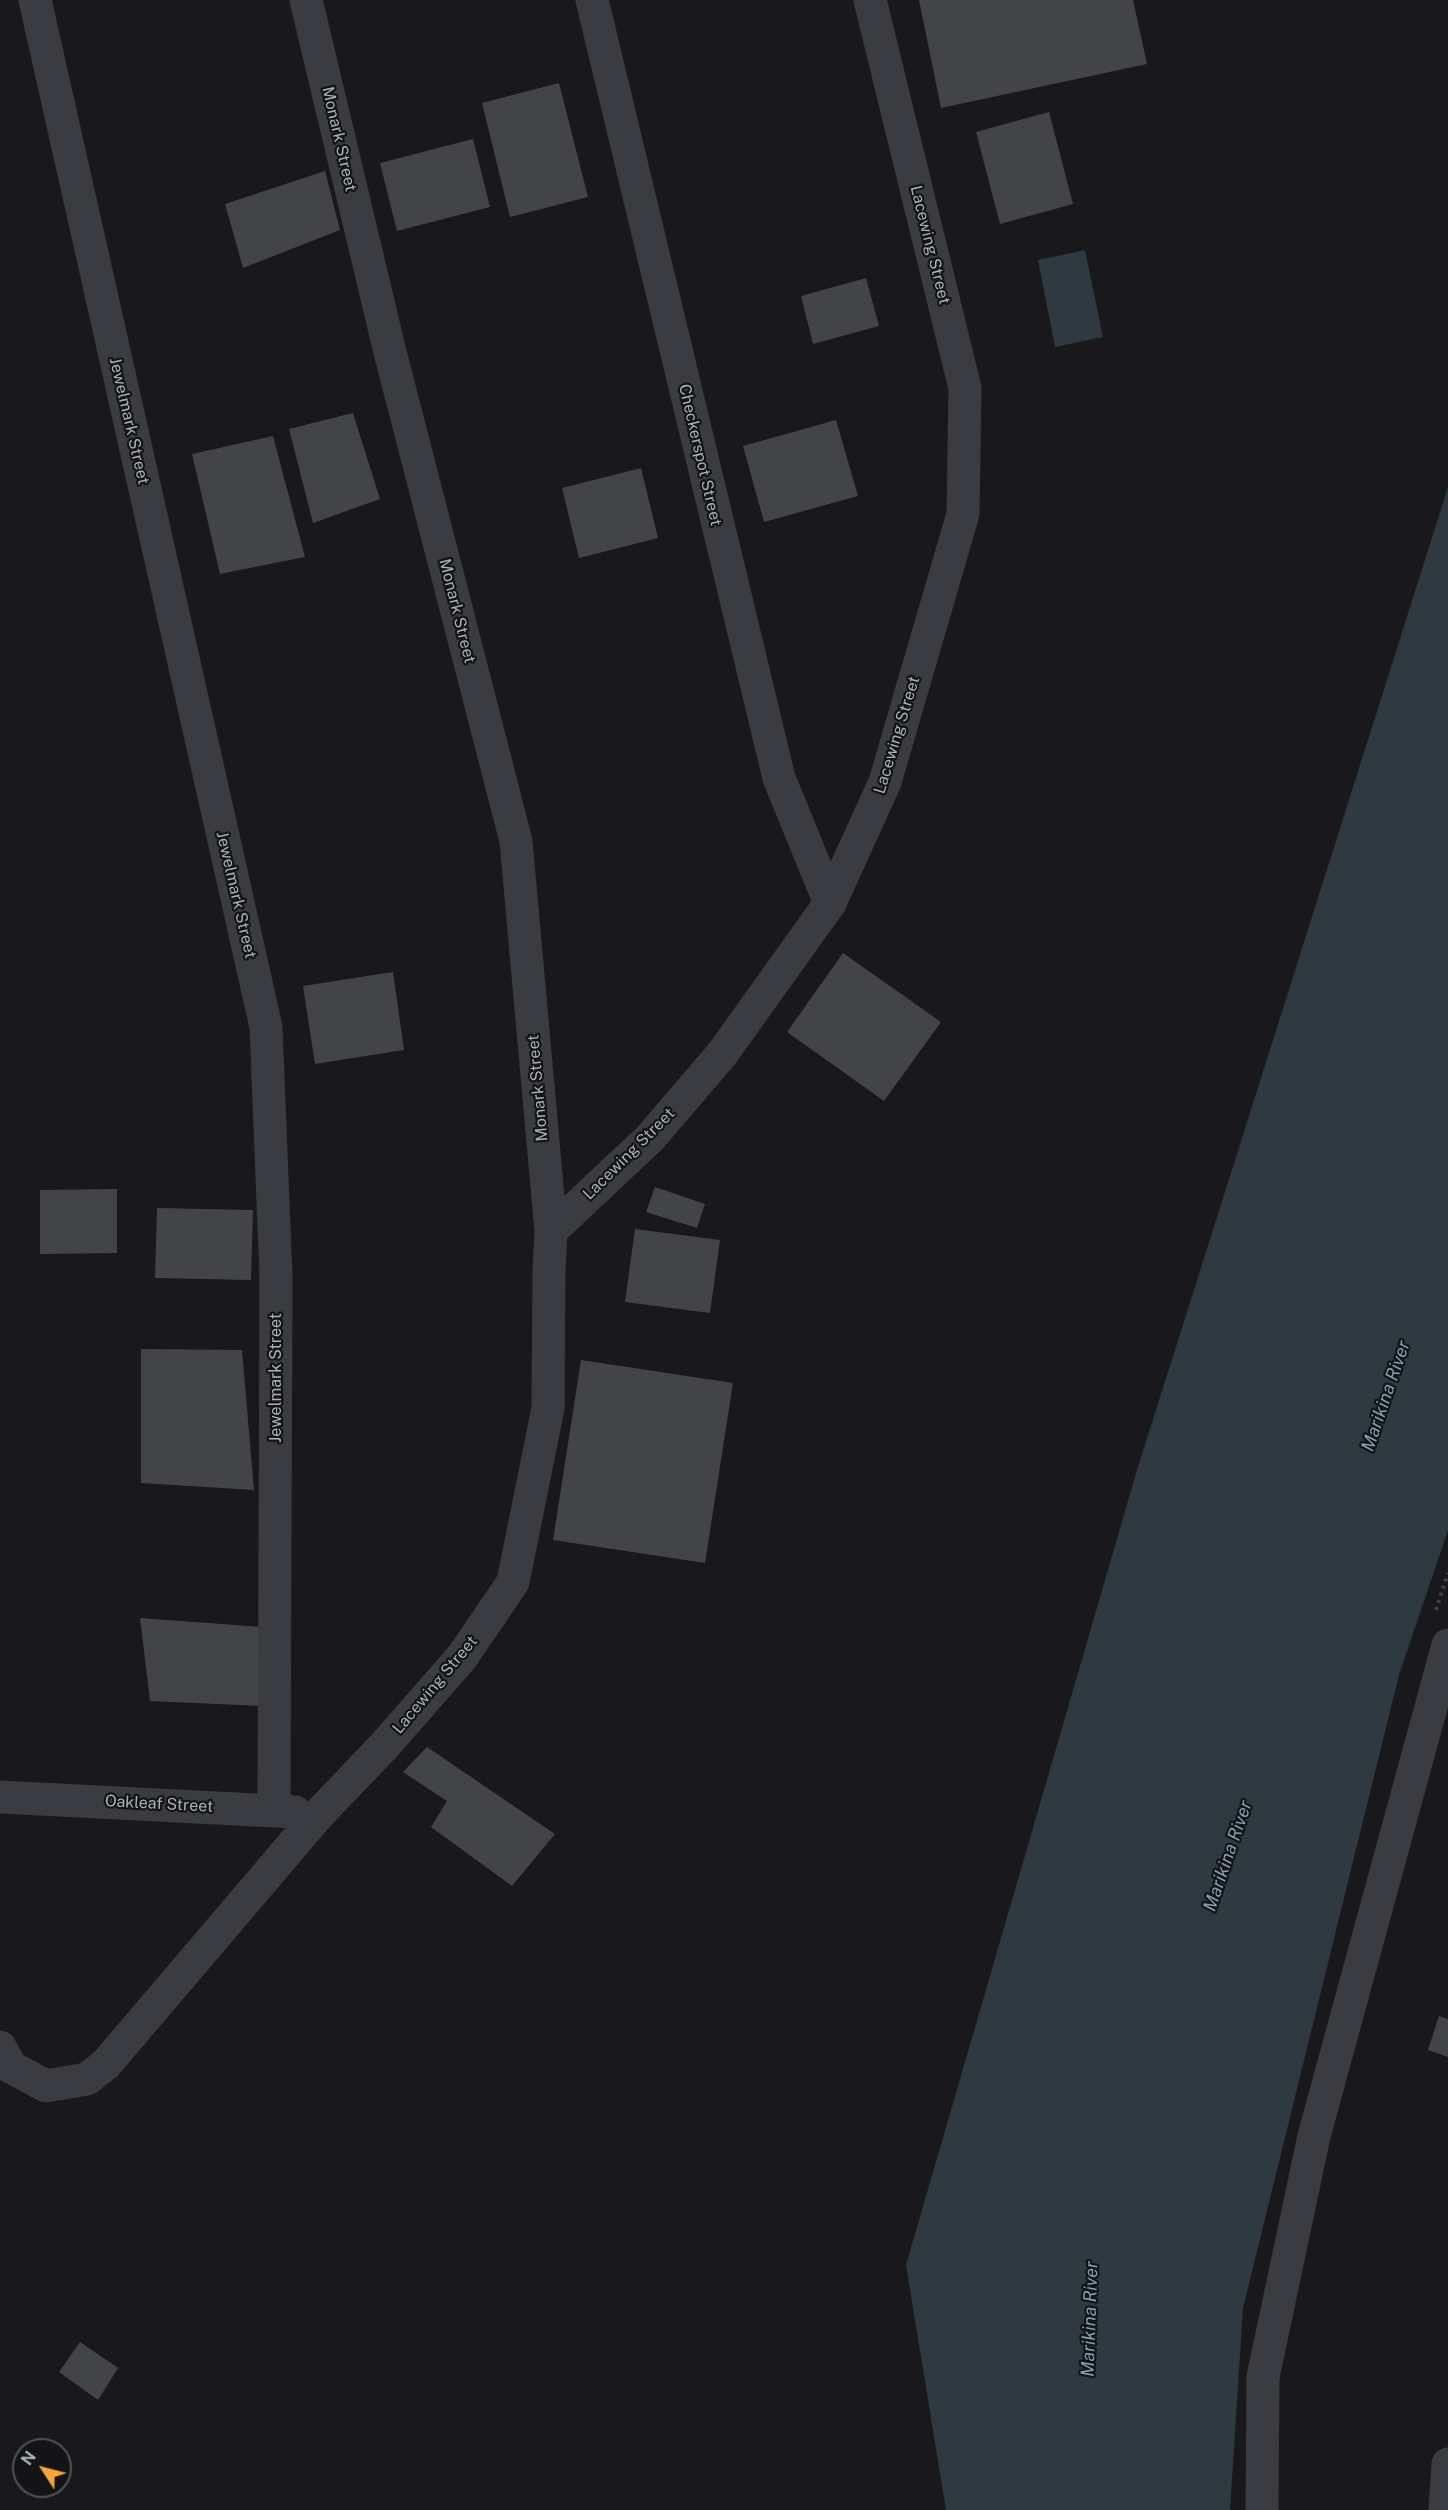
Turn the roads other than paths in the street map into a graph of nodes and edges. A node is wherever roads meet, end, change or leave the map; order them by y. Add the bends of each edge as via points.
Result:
1 (35, 0) edge
2 (306, 0) edge
3 (592, 0) edge
4 (870, 0) edge
5 (830, 903) junction
6 (551, 1231) junction
7 (1448, 1645) edge
8 (0, 1797) edge
9 (274, 1809) junction
10 (318, 1815) junction
11 (0, 2047) edge
12 (1448, 2464) edge
13 (1262, 2510) edge
14 (1445, 2510) edge

1 - 9 street, Jewelmark Street via 266,1027 276,1277
2 - 6 street, Monark Street via 393,364 516,841
3 - 5 street, Checkerspot Street via 779,778
4 - 5 street, Lacewing Street via 965,388 963,514 885,782
5 - 6 street, Lacewing Street via 722,1054 650,1138
6 - 10 street, Lacewing Street via 548,1408 513,1582 462,1657
7 - 13 street via 1314,2136 1263,2377
8 - 9 street, Oakleaf Street
9 - 10 street, Oakleaf Street
10 - 11 street, Lacewing Street via 106,2064 87,2079 46,2086 11,2067
12 - 14 street

